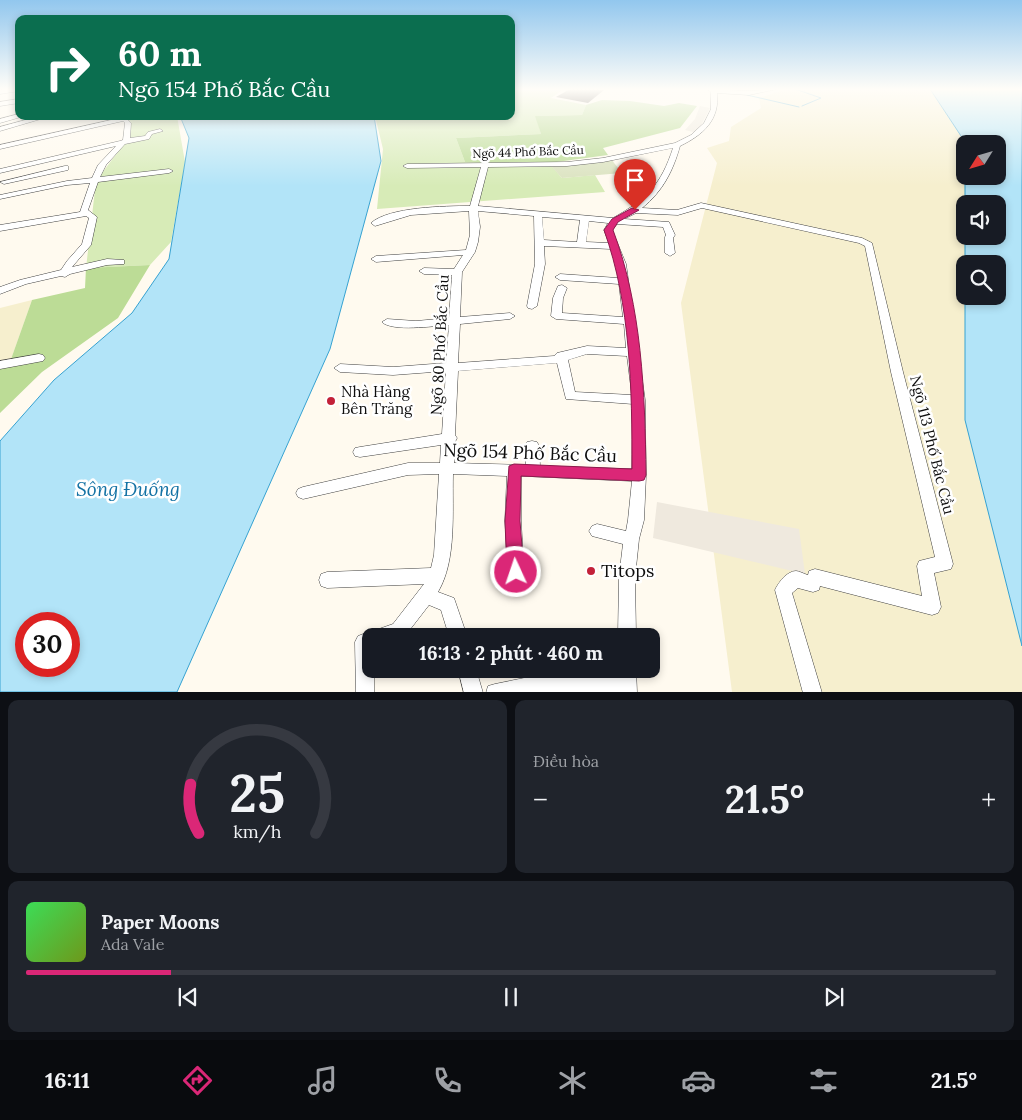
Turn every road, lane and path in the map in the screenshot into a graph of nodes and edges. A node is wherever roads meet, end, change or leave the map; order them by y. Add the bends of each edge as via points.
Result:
1 (28, 121) edge
2 (115, 121) edge
3 (127, 121) edge
4 (707, 121) edge
5 (0, 129) edge
6 (160, 131) dead end
7 (124, 142) junction
8 (677, 145) junction
9 (0, 147) edge
10 (70, 154) junction
11 (0, 162) edge
12 (485, 165) junction
13 (408, 166) dead end
14 (65, 168) junction
15 (2, 171) edge
16 (169, 171) dead end
17 (96, 181) junction
18 (4, 182) dead end
19 (62, 184) junction
20 (0, 197) edge
21 (473, 208) junction
22 (635, 210) junction
23 (87, 213) junction
24 (538, 213) junction
25 (585, 217) junction
26 (615, 220) junction
27 (375, 223) dead end
28 (0, 228) edge
29 (539, 243) junction
30 (581, 245) junction
31 (614, 246) junction
32 (470, 252) junction
33 (670, 253) dead end
34 (376, 259) dead end
35 (121, 262) dead end
36 (424, 271) dead end
37 (457, 272) junction
38 (65, 274) junction
39 (623, 280) junction
40 (0, 291) edge
41 (532, 306) dead end
42 (510, 316) dead end
43 (455, 321) junction
44 (386, 322) dead end
45 (629, 322) junction
46 (631, 352) junction
47 (561, 356) junction
48 (39, 358) dead end
49 (0, 365) edge
50 (454, 366) junction
51 (340, 368) dead end
52 (639, 400) junction
53 (450, 438) junction
54 (532, 446) dead end
55 (360, 452) dead end
56 (447, 468) junction
57 (514, 470) junction
58 (533, 470) junction
59 (639, 475) junction
60 (303, 494) dead end
61 (597, 531) dead end
62 (631, 539) junction
63 (516, 572) dead end
64 (438, 576) junction
65 (327, 580) dead end
66 (426, 596) junction
67 (400, 628) edge
68 (456, 628) edge
69 (627, 628) edge
70 (364, 678) edge
71 (470, 678) edge
72 (628, 681) edge
73 (364, 692) edge
74 (474, 692) edge
75 (495, 692) edge
76 (813, 692) edge

1 - 5 street
2 - 9 street
3 - 7 street via 129,132
4 - 8 street, Ngõ 44 Phố Bắc Cầu via 702,131
6 - 7 street via 150,133 147,138
7 - 10 street
7 - 17 street via 101,167
8 - 12 street, Ngõ 44 Phố Bắc Cầu via 567,164
8 - 22 street via 668,175 654,195
10 - 14 street
10 - 15 street
11 - 15 street
12 - 13 street, Ngõ 44 Phố Bắc Cầu
12 - 21 street
14 - 18 street
14 - 19 street
16 - 17 street
17 - 19 street
17 - 23 street via 85,203 84,211
19 - 20 street
21 - 24 street
21 - 27 street via 402,214
21 - 32 street, Ngõ 80 Phố Bắc Cầu via 477,227
22 - 26 street
22 - 76 street, Ngõ 113 Phố Bắc Cầu via 678,213 701,205 869,245 945,564 925,566 932,607 814,576 813,584 795,579 783,590
23 - 28 street
23 - 38 street via 93,217 89,237
24 - 25 street
24 - 29 street
25 - 26 street
25 - 30 street
26 - 31 street via 608,230
26 - 33 street via 666,224 671,235
29 - 30 street
29 - 41 street via 540,264
30 - 31 street
31 - 39 street
32 - 34 street
32 - 37 street, Ngõ 80 Phố Bắc Cầu
35 - 38 street via 107,262
36 - 37 street
37 - 43 street, Ngõ 80 Phố Bắc Cầu
38 - 40 street via 23,282
39 - 45 street
39 - 45 street via 561,282 556,316
42 - 43 street
43 - 44 street
43 - 50 street, Ngõ 80 Phố Bắc Cầu
45 - 46 street
46 - 47 street via 587,350
46 - 52 street
47 - 50 street via 554,360
47 - 52 street via 570,396
48 - 49 street
50 - 51 street via 393,371
50 - 53 street, Ngõ 80 Phố Bắc Cầu
52 - 59 street
53 - 55 street
53 - 56 street, Ngõ 80 Phố Bắc Cầu
54 - 58 street
56 - 57 street, Ngõ 154 Phố Bắc Cầu
56 - 60 street, Ngõ 154 Phố Bắc Cầu via 408,469
56 - 64 street, Ngõ 80 Phố Bắc Cầu
57 - 58 street, Ngõ 154 Phố Bắc Cầu
57 - 63 street
58 - 59 street, Ngõ 154 Phố Bắc Cầu
59 - 62 street via 636,520
61 - 62 street
62 - 69 street
64 - 65 street
64 - 66 street, Ngõ 80 Phố Bắc Cầu
66 - 67 street, Ngõ 80 Phố Bắc Cầu
66 - 68 street via 448,604
70 - 73 street
71 - 74 street
72 - 75 street via 539,684

